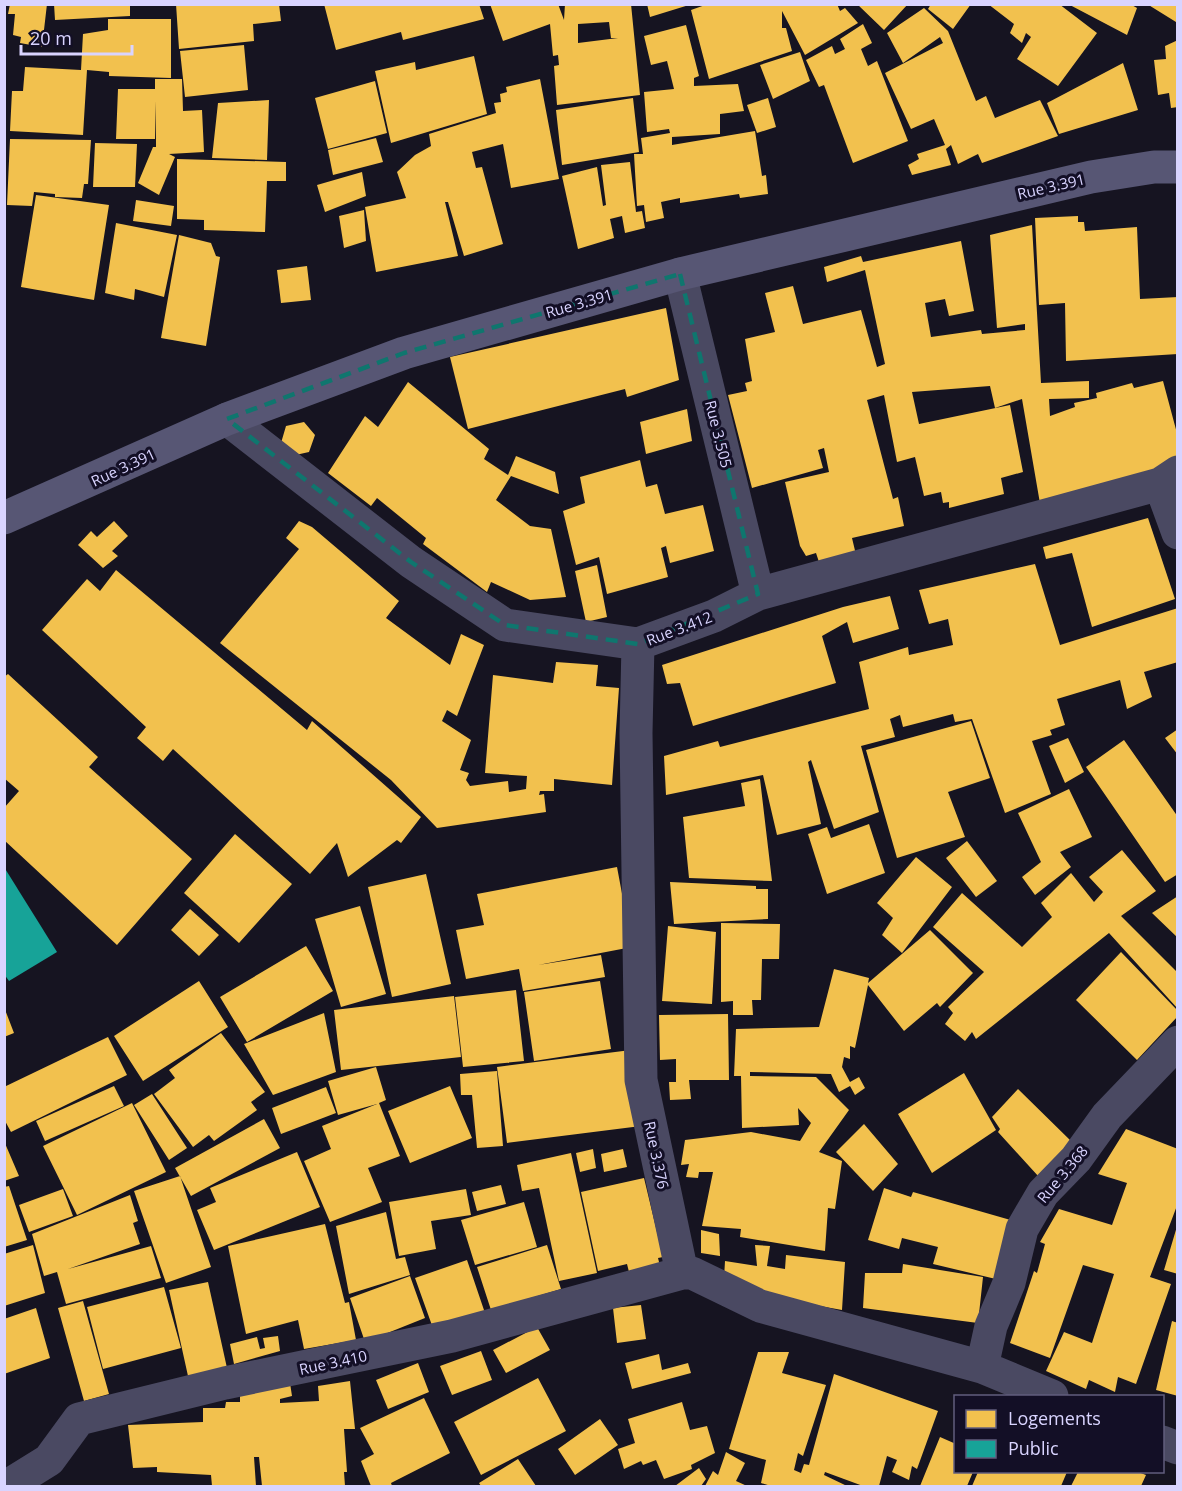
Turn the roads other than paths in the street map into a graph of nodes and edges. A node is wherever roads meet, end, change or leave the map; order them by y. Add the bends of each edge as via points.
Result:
1 (1178, 167) edge
2 (680, 274) junction
3 (227, 419) junction
4 (1169, 478) edge
5 (4, 518) edge
6 (1178, 533) edge
7 (758, 594) junction
8 (638, 644) junction
9 (1178, 1042) edge
10 (682, 1273) junction
11 (982, 1367) junction
12 (1051, 1395) edge
13 (52, 1473) edge
14 (8, 1486) edge

1 - 2 main road, Rue 3.391 via 1091,177
2 - 3 main road, Rue 3.391 via 404,353
2 - 7 street, Rue 3.505
3 - 5 main road, Rue 3.391
3 - 8 street, Rue 3.412 via 411,562 505,625
4 - 6 street
4 - 7 street, Rue 3.412
7 - 8 street, Rue 3.412 via 714,616
8 - 10 street, Rue 3.376 via 641,1080
9 - 11 street, Rue 3.368 via 1107,1116 1076,1159 1042,1193 1022,1229
10 - 11 street via 692,1273 760,1306
10 - 13 street, Rue 3.410 via 452,1336 225,1383 79,1419
11 - 12 street
13 - 14 street, Rue 3.410

